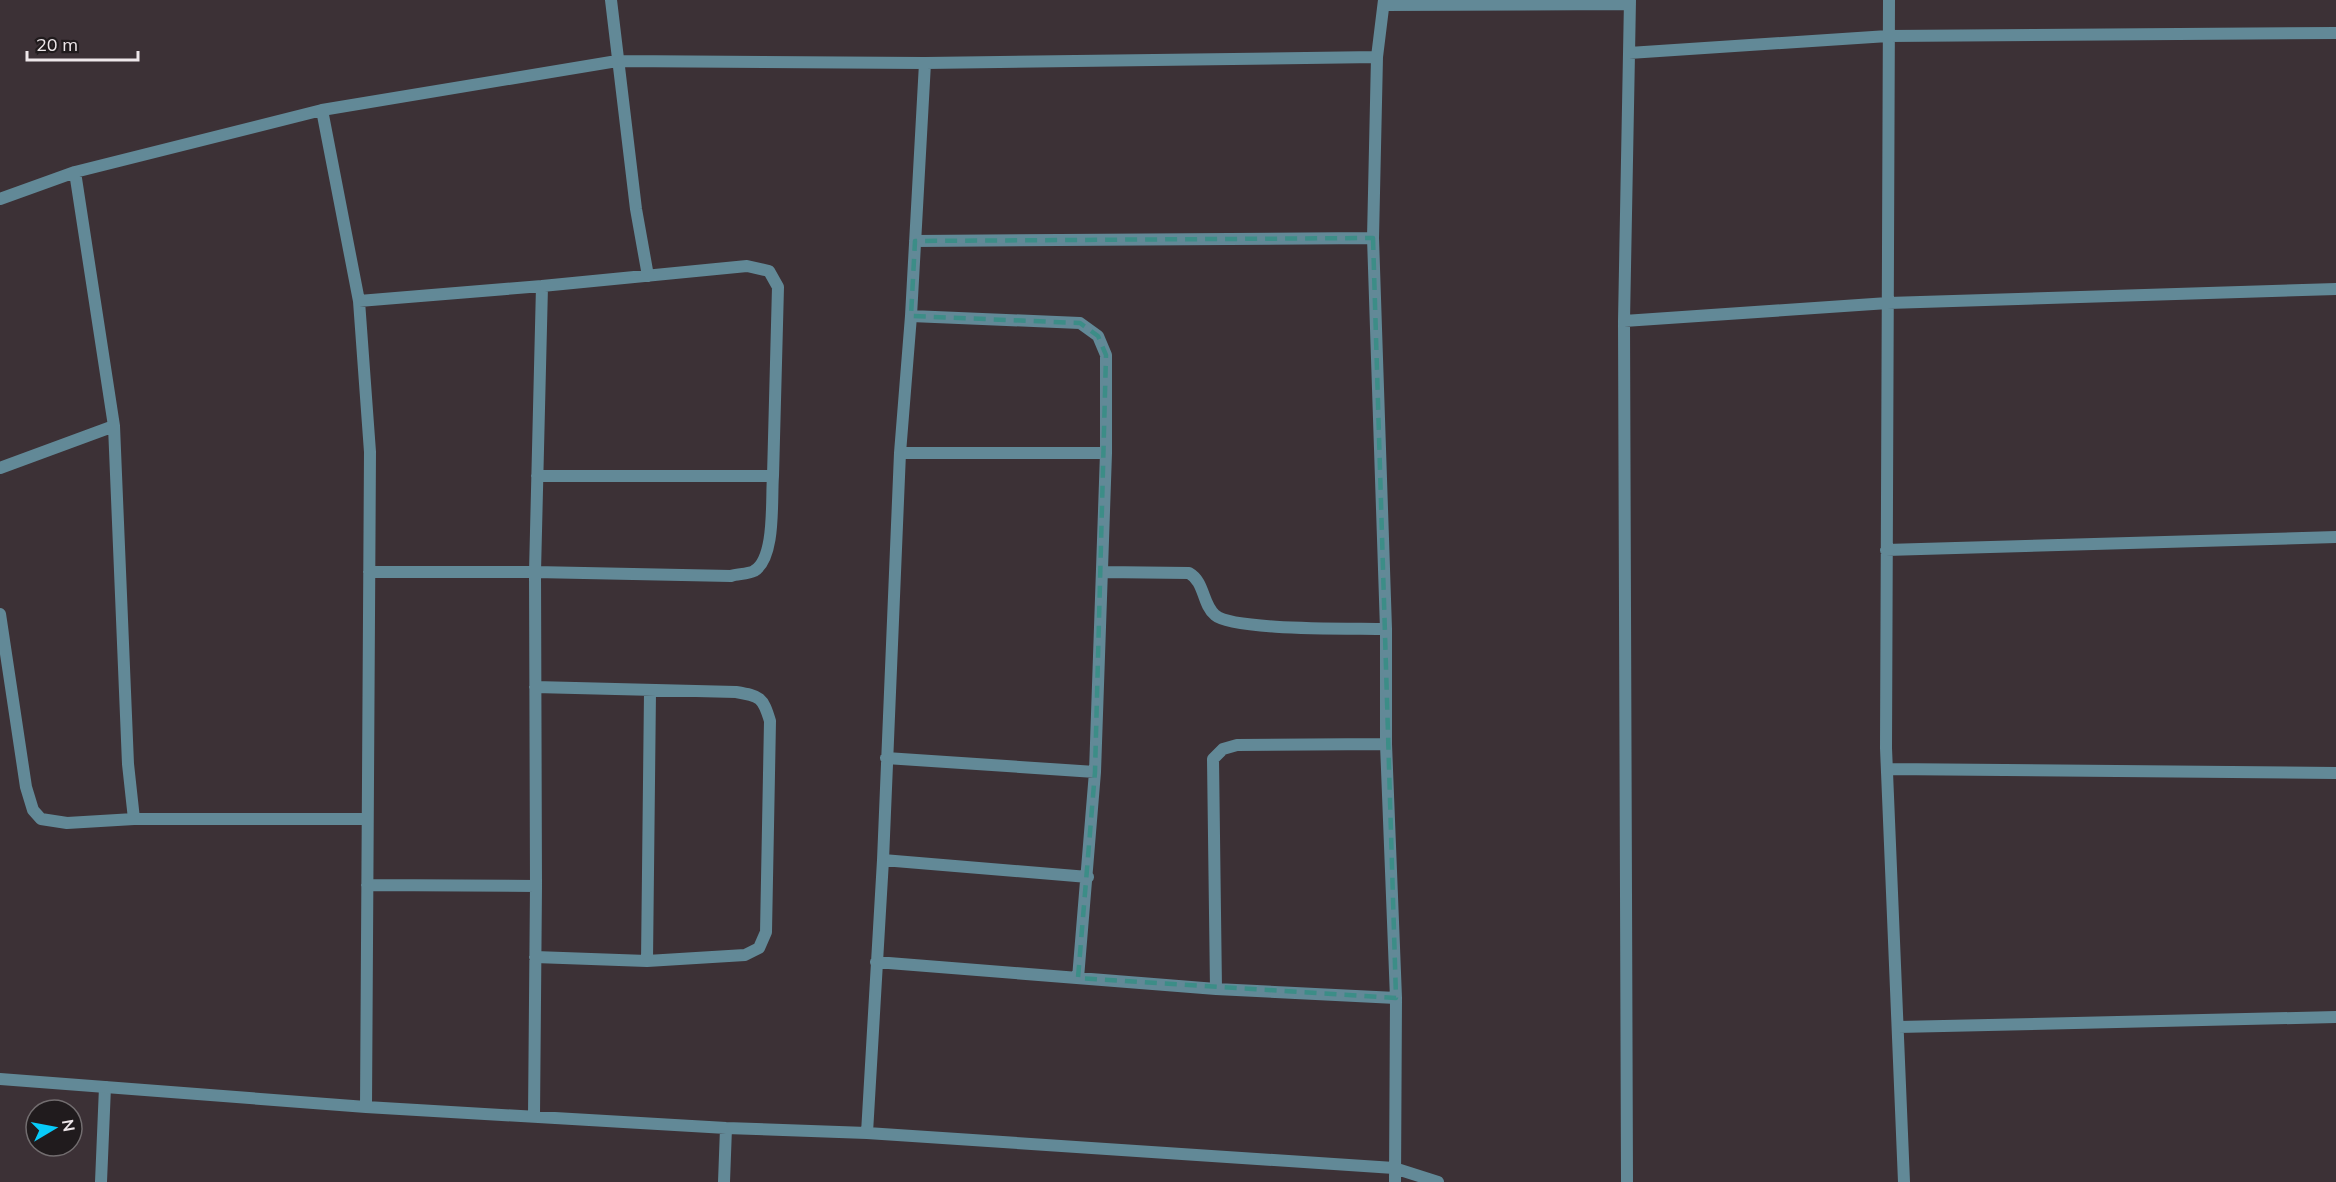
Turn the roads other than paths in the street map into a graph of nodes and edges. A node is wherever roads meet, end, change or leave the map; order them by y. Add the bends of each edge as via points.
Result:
1 (611, 0) edge
2 (1889, 0) edge
3 (1630, 2) edge
4 (1384, 3) edge
5 (2336, 33) edge
6 (1888, 36) junction
7 (1629, 53) junction
8 (1377, 57) junction
9 (617, 61) junction
10 (925, 63) junction
11 (322, 110) junction
12 (75, 172) junction
13 (0, 199) edge
14 (1373, 238) junction
15 (915, 241) junction
16 (648, 276) junction
17 (542, 286) junction
18 (2336, 288) edge
19 (359, 302) junction
20 (1888, 303) junction
21 (911, 316) junction
22 (1624, 321) junction
23 (114, 426) junction
24 (900, 453) junction
25 (1106, 453) junction
26 (0, 468) edge
27 (537, 476) junction
28 (773, 476) junction
29 (2336, 537) edge
30 (1886, 550) junction
31 (369, 572) junction
32 (535, 572) junction
33 (1102, 572) junction
34 (0, 614) edge
35 (1386, 629) junction
36 (535, 687) junction
37 (650, 692) junction
38 (1386, 744) junction
39 (886, 758) junction
40 (1887, 769) junction
41 (1095, 772) junction
42 (2336, 773) edge
43 (134, 819) junction
44 (367, 819) junction
45 (883, 860) junction
46 (1088, 878) junction
47 (367, 885) junction
48 (536, 886) junction
49 (535, 957) junction
50 (647, 961) junction
51 (876, 962) junction
52 (1078, 978) junction
53 (1216, 989) junction
54 (1396, 998) junction
55 (2336, 1017) edge
56 (1898, 1027) junction
57 (0, 1079) edge
58 (105, 1088) junction
59 (366, 1107) junction
60 (534, 1116) junction
61 (726, 1128) junction
62 (867, 1133) junction
63 (1394, 1168) junction
64 (101, 1182) edge
65 (724, 1182) edge
66 (1395, 1182) edge
67 (1438, 1182) edge
68 (1627, 1182) edge
69 (1904, 1182) edge

1 - 9 street
2 - 6 street
3 - 4 street
3 - 7 street
4 - 8 street
5 - 6 street
6 - 7 street
6 - 20 street
7 - 22 street
8 - 10 street
8 - 14 street
9 - 10 street
9 - 11 street
9 - 16 street
10 - 15 street
11 - 12 street
11 - 19 street
12 - 13 street
12 - 23 street
14 - 15 street
14 - 35 street
15 - 21 street
16 - 17 street
16 - 28 street via 747,266 769,271 778,287
17 - 19 street
17 - 27 street
18 - 20 street
19 - 31 street via 370,452
20 - 22 street
20 - 30 street
21 - 24 street
21 - 25 street via 1080,322 1098,336 1106,355
22 - 68 street
23 - 26 street
23 - 43 street via 128,764
24 - 25 street
24 - 39 street
25 - 33 street
27 - 28 street
27 - 32 street
28 - 32 street via 769,542 765,559 753,571 730,576
29 - 30 street
30 - 40 street
31 - 32 street
31 - 44 street
32 - 36 street
33 - 35 street via 1189,573 1196,577 1214,614 1224,621
33 - 41 street
34 - 43 street via 33,810 41,819 68,823
35 - 38 street
36 - 37 street
36 - 48 street
37 - 50 street
37 - 50 street via 736,692 757,696 765,704 770,721 766,932 759,948 745,955
38 - 53 street via 1237,745 1222,749 1212,759
38 - 54 street
39 - 41 street
39 - 45 street
40 - 42 street
40 - 56 street
41 - 46 street
43 - 44 street
44 - 47 street
45 - 46 street
45 - 51 street
46 - 52 street
47 - 48 street
47 - 59 street
48 - 49 street
49 - 50 street
49 - 60 street
51 - 52 street
51 - 62 street
52 - 53 street
53 - 54 street
54 - 63 street
55 - 56 street
56 - 69 street
57 - 58 street
58 - 59 street
58 - 64 street
59 - 60 street
60 - 61 street
61 - 62 street
61 - 65 street
62 - 63 street
63 - 66 street
63 - 67 street

